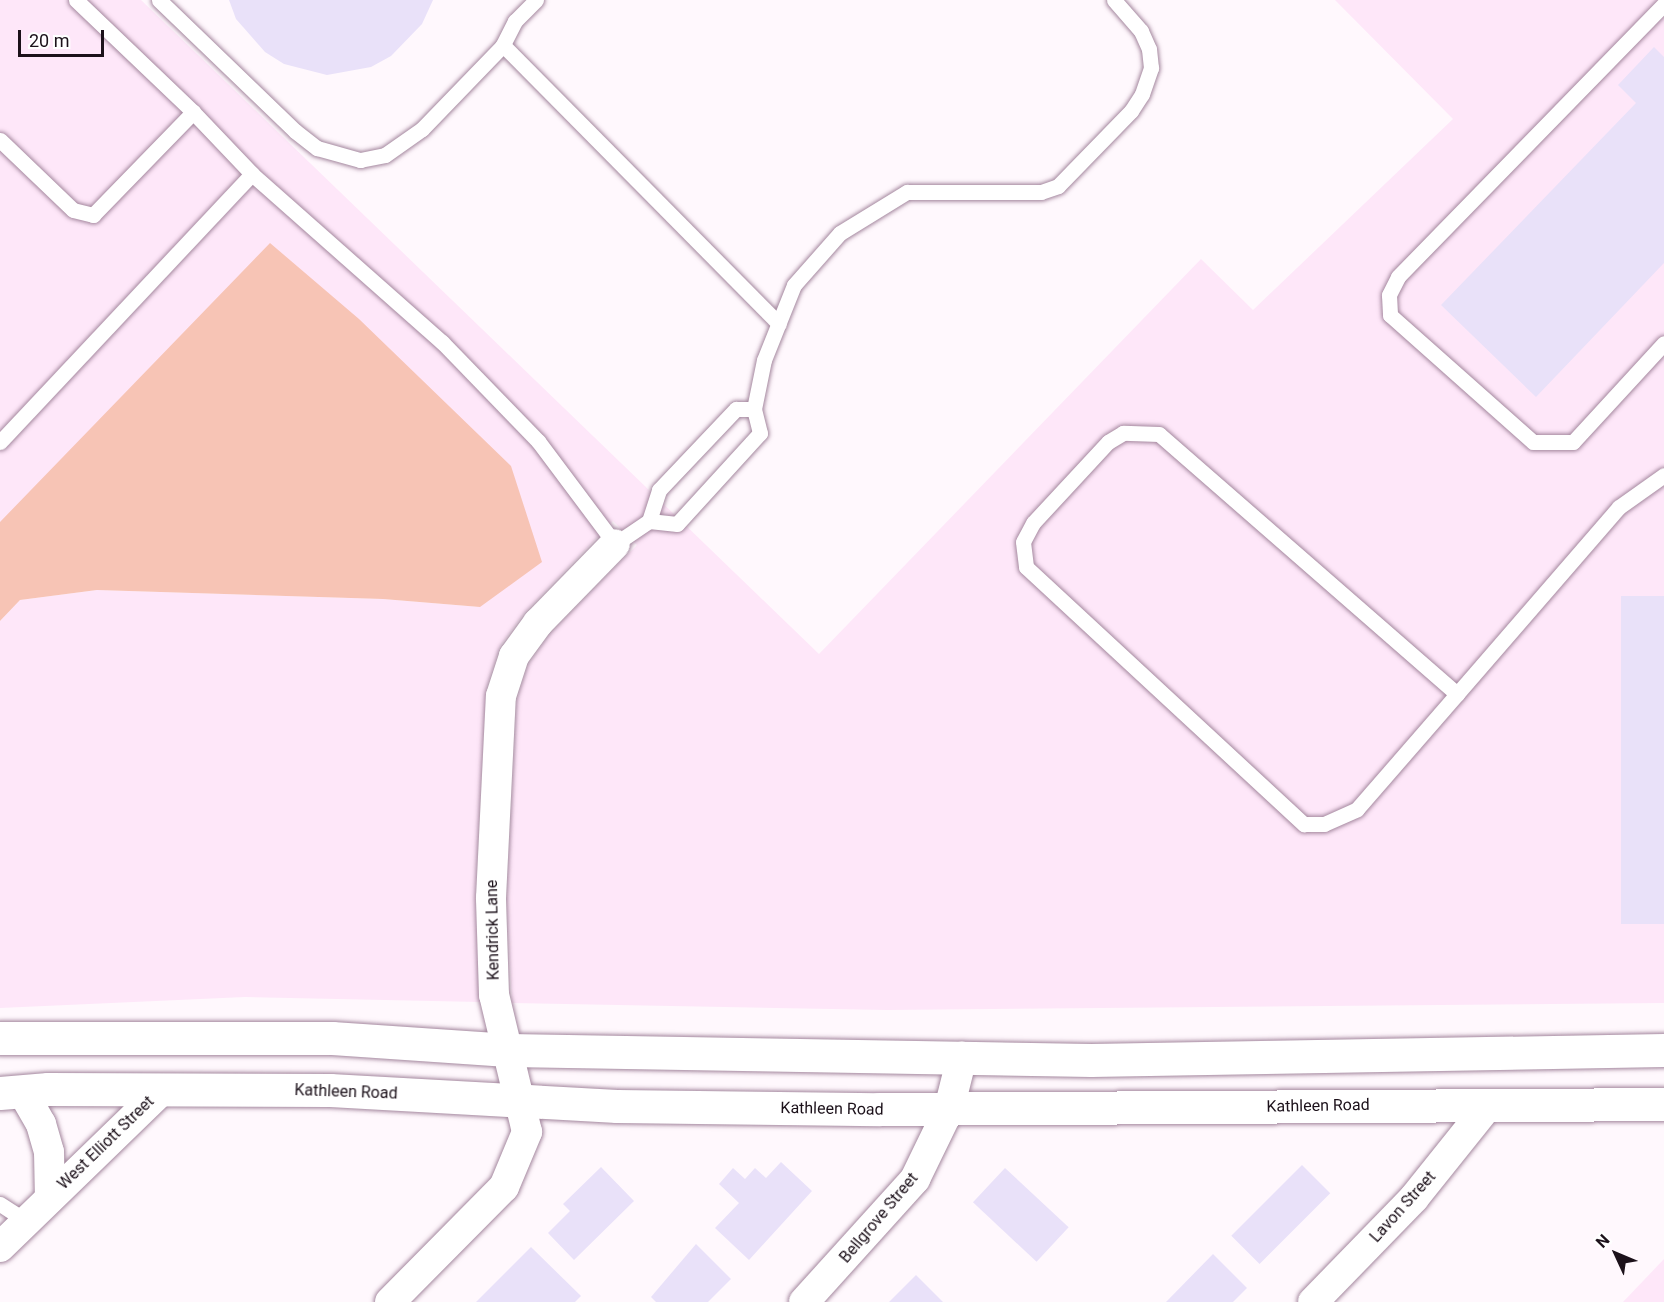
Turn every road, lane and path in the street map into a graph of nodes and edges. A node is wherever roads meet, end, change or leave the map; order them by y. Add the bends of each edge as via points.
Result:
1 (76, 0) edge
2 (159, 0) edge
3 (536, 0) edge
4 (1114, 0) edge
5 (1664, 4) edge
6 (502, 45) junction
7 (193, 112) junction
8 (0, 140) edge
9 (252, 174) junction
10 (779, 324) junction
11 (1664, 343) edge
12 (754, 408) junction
13 (0, 442) edge
14 (1664, 475) edge
15 (649, 521) junction
16 (615, 544) junction
17 (1457, 694) junction
18 (0, 1038) edge
19 (509, 1050) junction
20 (1664, 1050) edge
21 (962, 1057) junction
22 (163, 1089) junction
23 (11, 1092) edge
24 (522, 1100) junction
25 (1664, 1104) edge
26 (1487, 1107) junction
27 (949, 1109) junction
28 (50, 1198) junction
29 (0, 1204) edge
30 (26, 1221) junction
31 (0, 1246) edge
32 (390, 1302) edge
33 (804, 1302) edge
34 (1313, 1302) edge

1 - 7 lane
2 - 6 lane via 317,148 360,159 385,155 422,129
3 - 6 lane via 515,21
4 - 10 lane via 1141,31 1151,68 1131,111 1069,177 1041,192 907,192 840,232 794,285
5 - 11 lane via 1398,277 1389,296 1390,315 1533,442 1573,442
6 - 10 lane
7 - 8 lane via 93,215 73,210
7 - 9 lane
9 - 13 lane
9 - 16 lane via 442,342 538,441
10 - 12 lane via 764,360
12 - 15 lane via 736,409 659,490
12 - 15 lane via 760,433 677,524
14 - 17 lane via 1619,507
15 - 16 lane
16 - 19 street, Kendrick Lane via 538,623 514,656 501,696 491,898 494,995
17 - 17 lane via 1357,809 1324,824 1304,824 1026,567 1023,542 1033,523 1108,442 1123,433 1159,434
18 - 19 main road via 332,1038
19 - 21 main road
19 - 24 street, Kendrick Lane
20 - 21 main road via 1091,1060
21 - 27 street, Bellgrove Street
22 - 23 main road, Kathleen Road
22 - 24 main road, Kathleen Road via 330,1090
22 - 28 street, West Elliott Street
23 - 28 street, West Elliott Street via 41,1124 49,1152
24 - 27 main road, Kathleen Road via 617,1106
24 - 32 street, Kendrick Lane via 527,1132 504,1187
25 - 26 main road, Kathleen Road
26 - 27 main road, Kathleen Road
26 - 34 street, Lavon Street via 1414,1198
27 - 33 street, Bellgrove Street via 915,1179
28 - 30 street, West Elliott Street
29 - 30 lane
30 - 31 street, West Elliott Street

